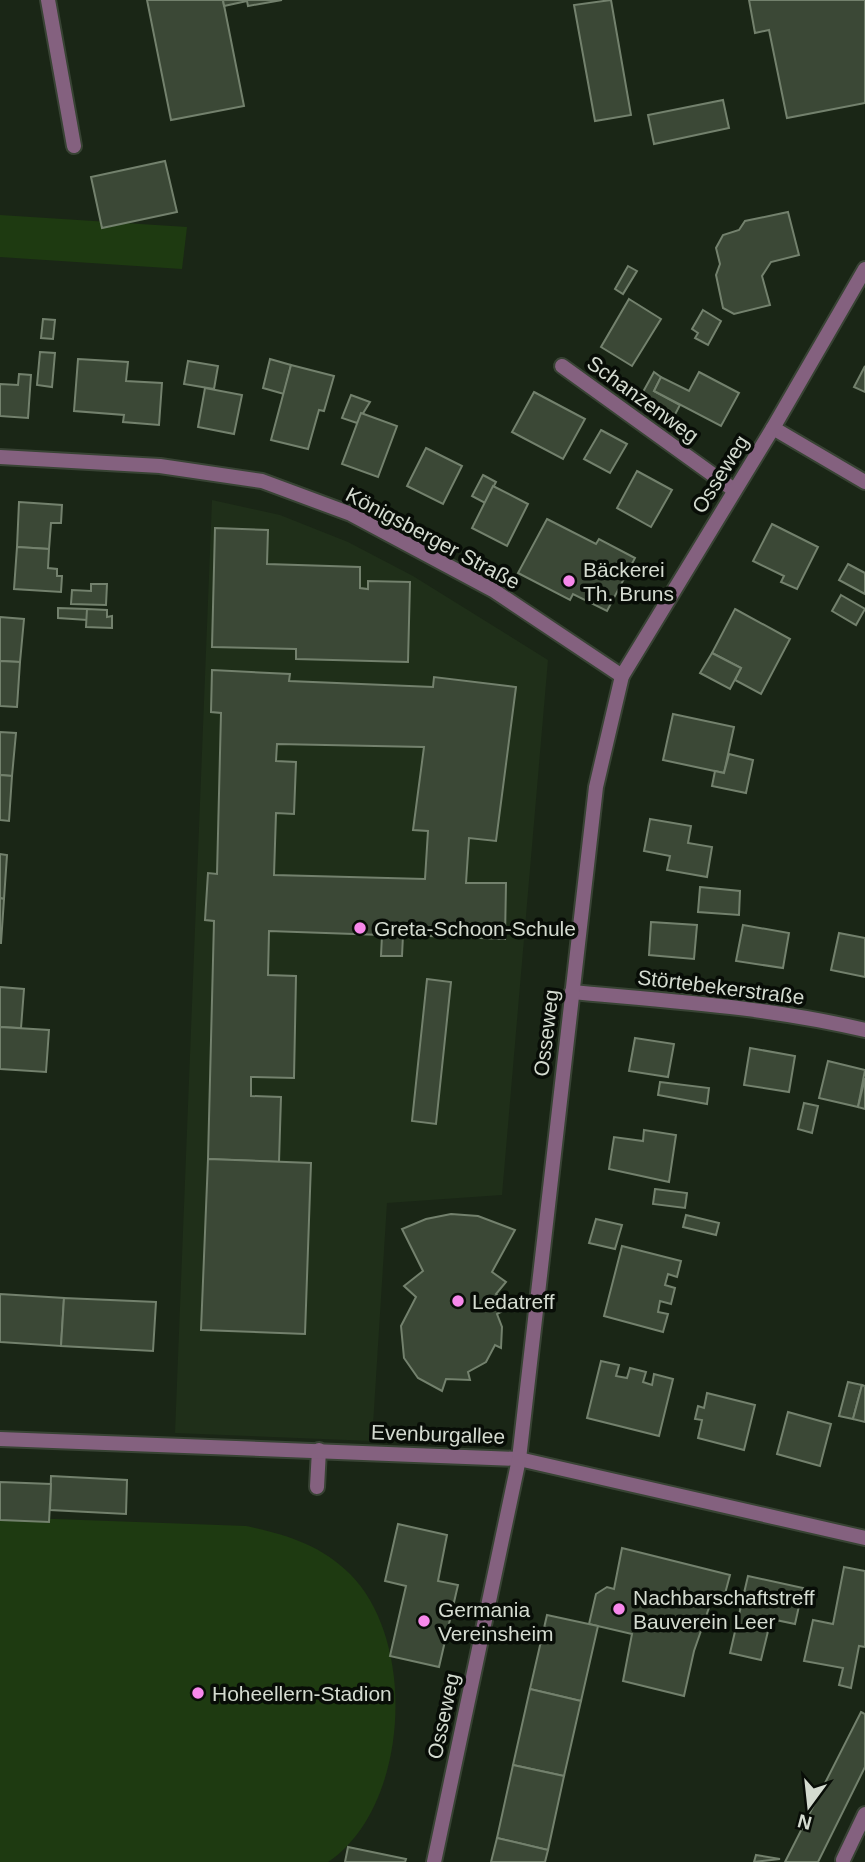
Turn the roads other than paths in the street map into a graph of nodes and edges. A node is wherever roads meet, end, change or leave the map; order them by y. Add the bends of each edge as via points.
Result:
1 (48, 0) edge
2 (74, 146) dead end
3 (865, 270) edge
4 (562, 366) dead end
5 (773, 428) junction
6 (0, 457) edge
7 (865, 482) edge
8 (734, 490) junction
9 (622, 676) junction
10 (572, 992) junction
11 (865, 1030) edge
12 (0, 1438) edge
13 (319, 1450) junction
14 (519, 1459) junction
15 (317, 1488) dead end
16 (865, 1538) edge
17 (865, 1814) edge
18 (843, 1860) dead end
19 (434, 1862) edge

1 - 2 street
3 - 5 street, Osseweg
4 - 8 street, Schanzenweg
5 - 7 street
5 - 8 street, Osseweg
6 - 9 street, Königsberger Straße via 160,466 262,481 351,514 493,590
8 - 9 street, Osseweg
9 - 10 street, Osseweg via 598,772
10 - 11 street, Störtebekerstraße via 741,1009
10 - 14 street, Osseweg
12 - 13 street, Evenburgallee
13 - 14 street, Evenburgallee
13 - 15 street
14 - 16 street, Evenburgallee
14 - 19 street, Osseweg
17 - 18 street

